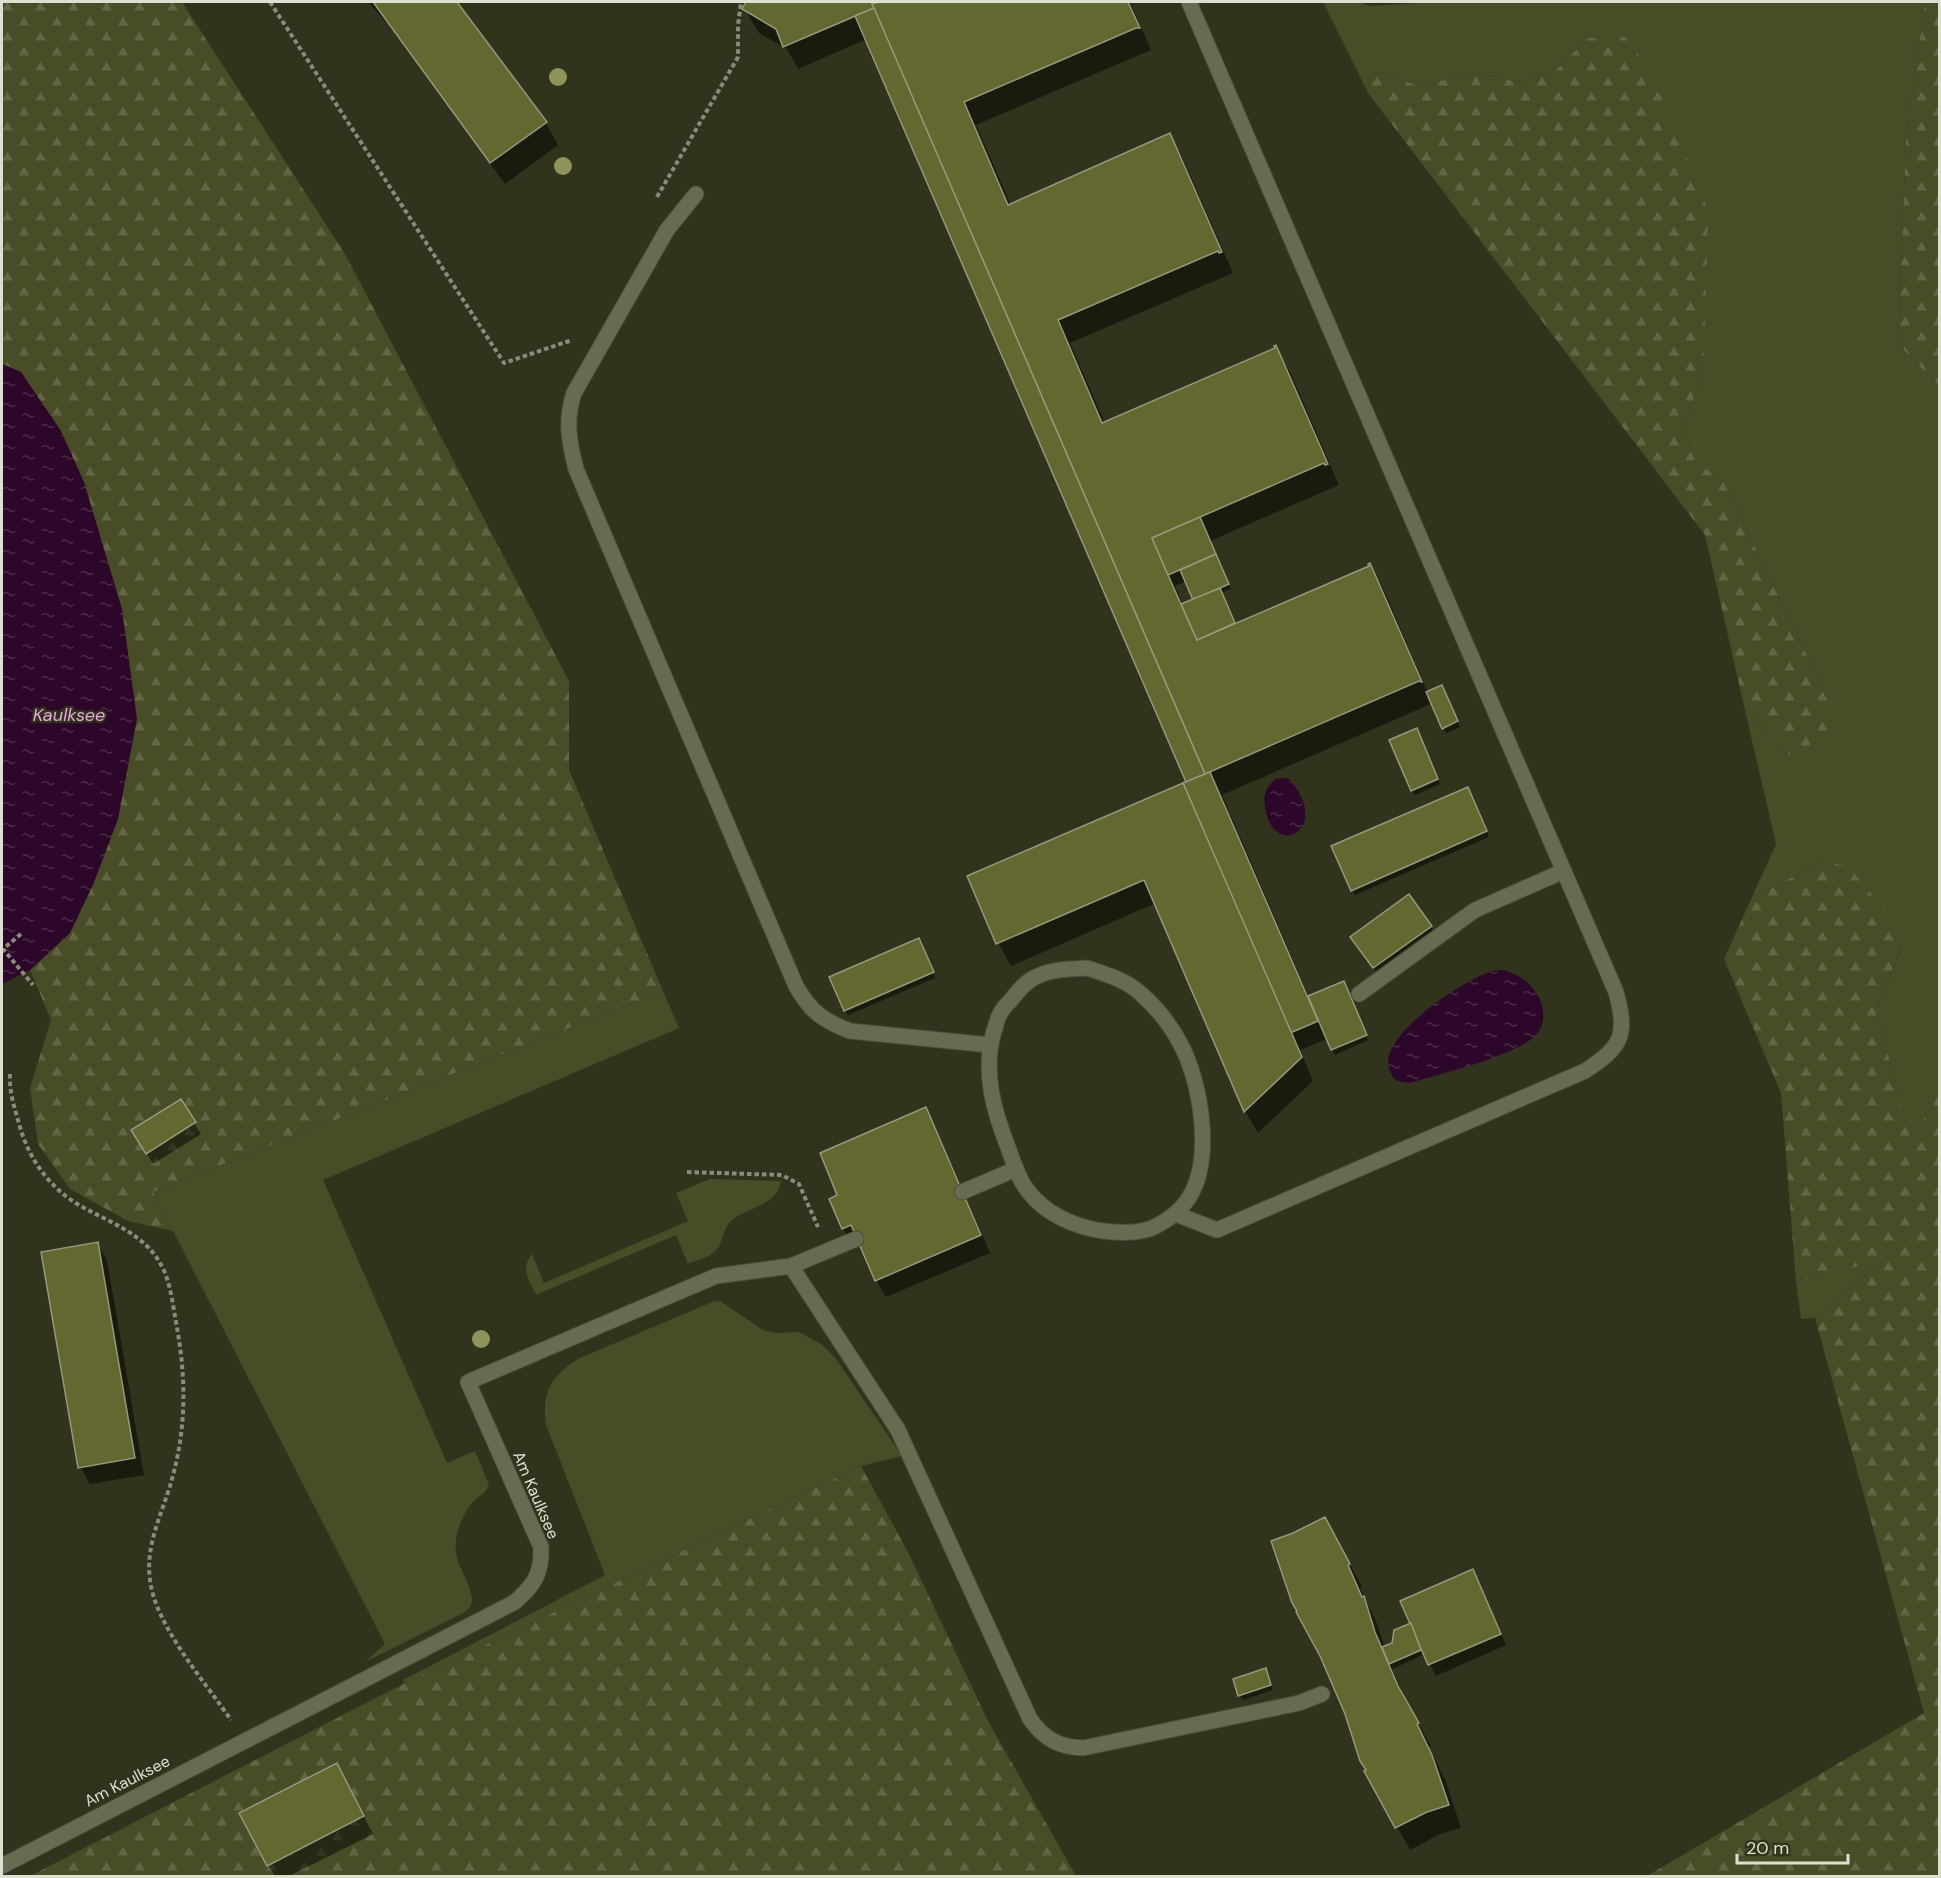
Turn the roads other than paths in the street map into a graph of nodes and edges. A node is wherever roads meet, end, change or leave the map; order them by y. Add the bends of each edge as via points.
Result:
1 (1189, 2) edge
2 (696, 194) dead end
3 (1564, 871) junction
4 (1359, 994) dead end
5 (990, 1045) junction
6 (1016, 1169) junction
7 (962, 1192) dead end
8 (1176, 1214) junction
9 (856, 1239) dead end
10 (791, 1266) junction
11 (1322, 1694) dead end
12 (2, 1866) edge

1 - 3 lane
2 - 5 lane via 667,230 574,393 567,423 576,469 805,1001 816,1015 850,1031
3 - 4 lane via 1474,910
3 - 8 lane via 1623,1017 1620,1039 1606,1057 1585,1071 1217,1230
5 - 6 lane via 988,1073 992,1097
5 - 8 lane via 1000,1014 1019,990 1037,976 1087,968 1138,990 1159,1011 1180,1043 1199,1099 1203,1135 1200,1166 1190,1196
6 - 7 lane
6 - 8 lane via 1028,1192 1042,1205 1061,1219 1087,1229 1122,1233 1145,1230
9 - 10 lane, Am Kaulksee
10 - 11 lane via 898,1430 1030,1719 1045,1737 1068,1748 1083,1748 1299,1703
10 - 12 lane, Am Kaulksee via 716,1276 468,1382 541,1548 542,1563 528,1590 515,1602

